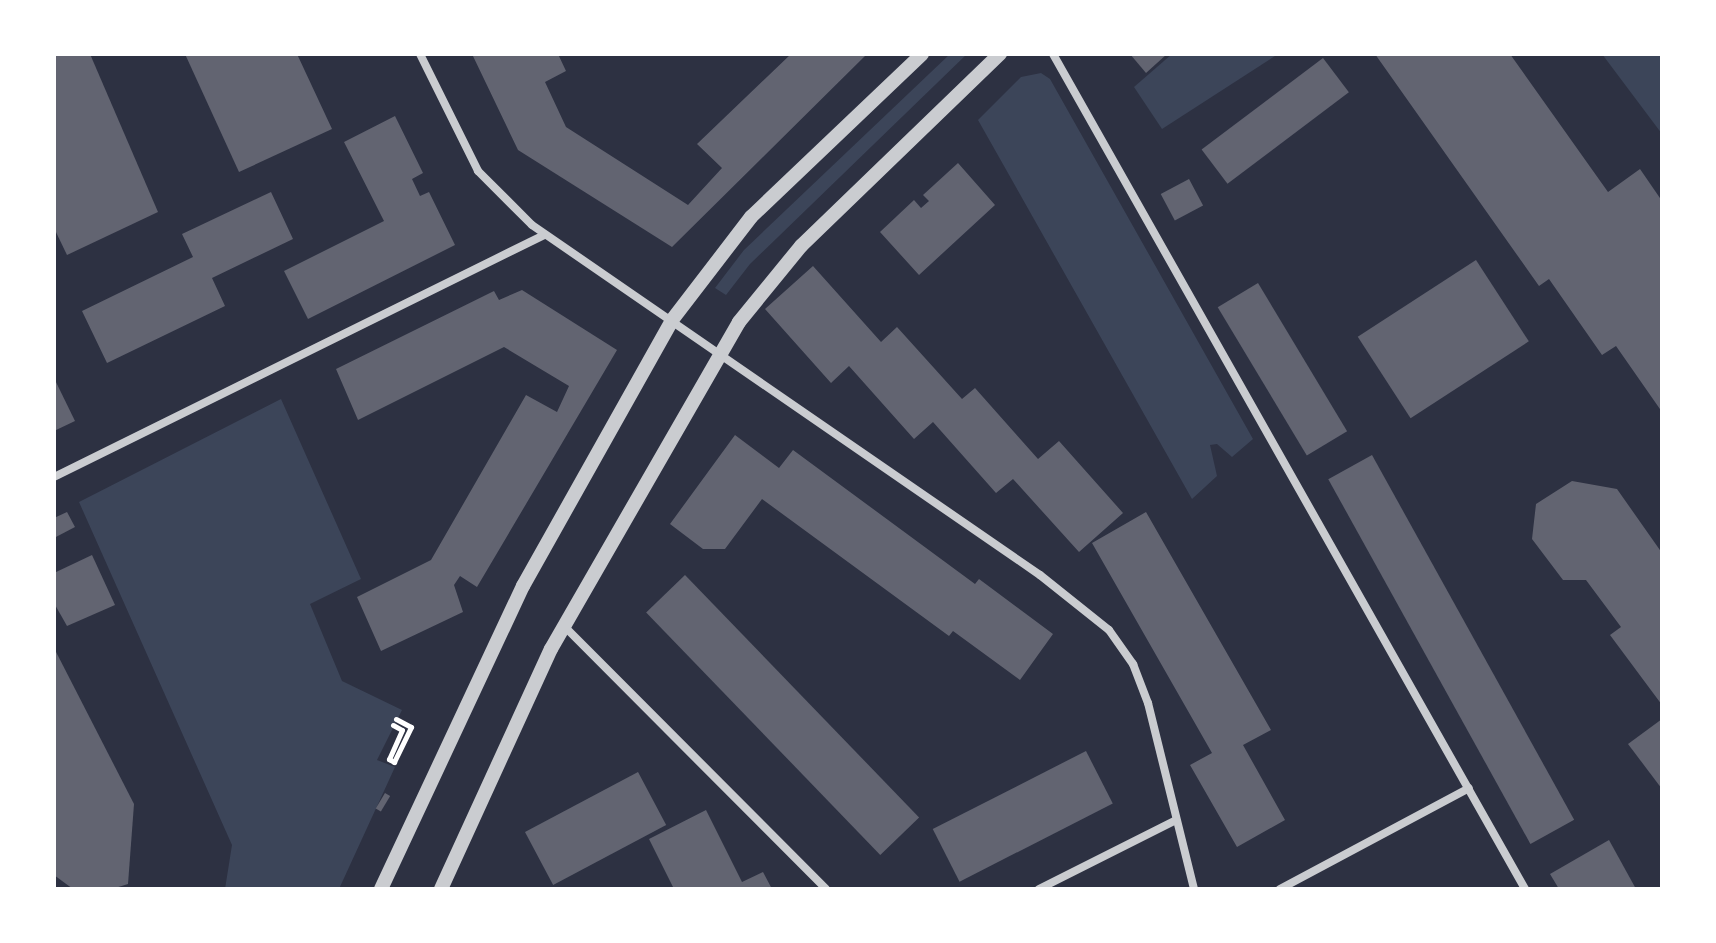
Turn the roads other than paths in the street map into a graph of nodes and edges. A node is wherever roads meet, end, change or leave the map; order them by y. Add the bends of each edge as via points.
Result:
1 (420, 54) edge
2 (922, 54) edge
3 (1000, 54) edge
4 (1053, 54) edge
5 (544, 235) junction
6 (672, 320) junction
7 (719, 353) junction
8 (54, 477) edge
9 (564, 626) junction
10 (1469, 788) junction
11 (1176, 820) junction
12 (381, 889) edge
13 (441, 889) edge
14 (826, 889) edge
15 (1039, 889) edge
16 (1194, 889) edge
17 (1280, 889) edge
18 (1525, 889) edge

1 - 5 street via 478,171
2 - 6 street via 751,217
3 - 7 street via 801,246
4 - 10 street
5 - 6 street
5 - 8 street
6 - 7 street
6 - 12 street via 516,599
7 - 9 street
7 - 11 street via 1103,624 1140,681
9 - 13 street
9 - 14 street
10 - 17 street
10 - 18 street
11 - 15 street
11 - 16 street

